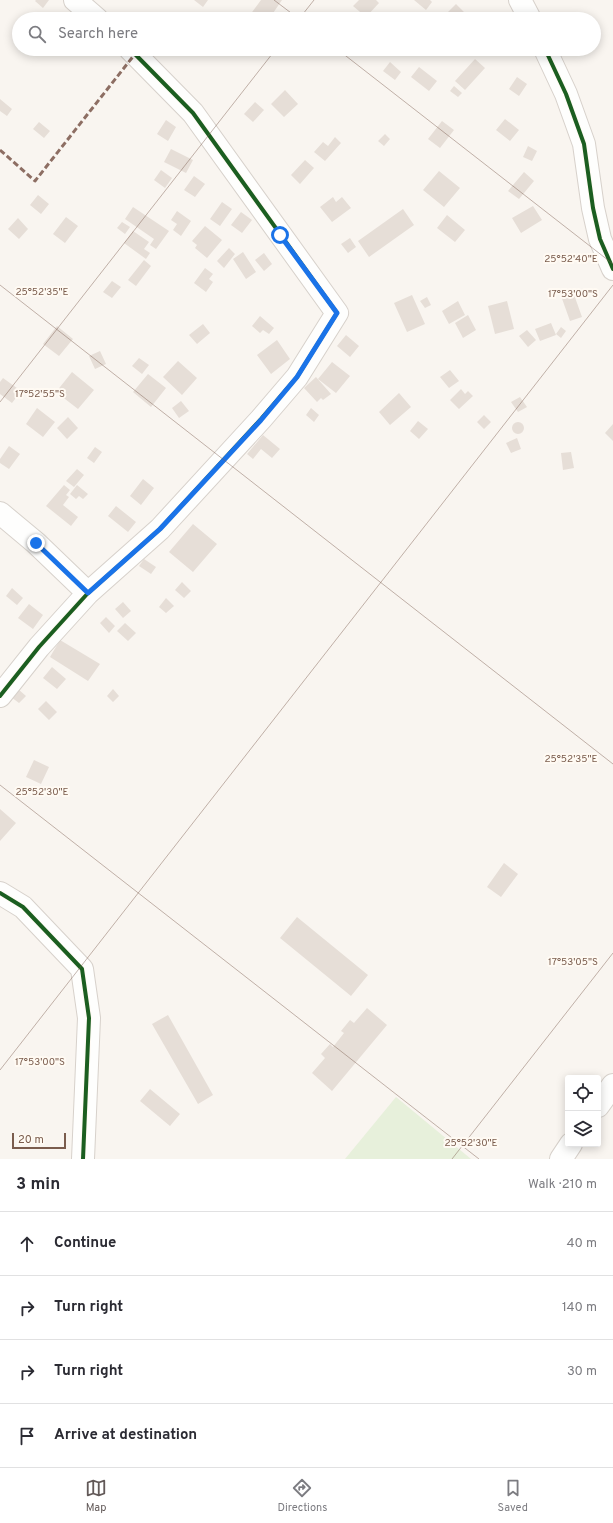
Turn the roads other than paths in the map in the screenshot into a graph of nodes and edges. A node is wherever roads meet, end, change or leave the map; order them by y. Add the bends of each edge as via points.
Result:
1 (75, 0) edge
2 (520, 0) edge
3 (89, 12) edge
4 (526, 12) edge
5 (137, 56) edge
6 (548, 56) edge
7 (613, 269) edge
8 (0, 513) edge
9 (88, 593) junction
10 (0, 696) edge
11 (0, 894) edge
12 (613, 1085) edge
13 (601, 1102) edge
14 (569, 1147) edge
15 (83, 1159) edge
16 (561, 1159) edge

1 - 3 street
2 - 4 street
5 - 9 street via 193,113 337,313 297,377 261,420 160,529
6 - 7 street via 566,94 584,144 600,239
8 - 9 street via 36,543
9 - 10 street
11 - 15 street via 23,907 82,969 89,1018
12 - 13 street
14 - 16 street

